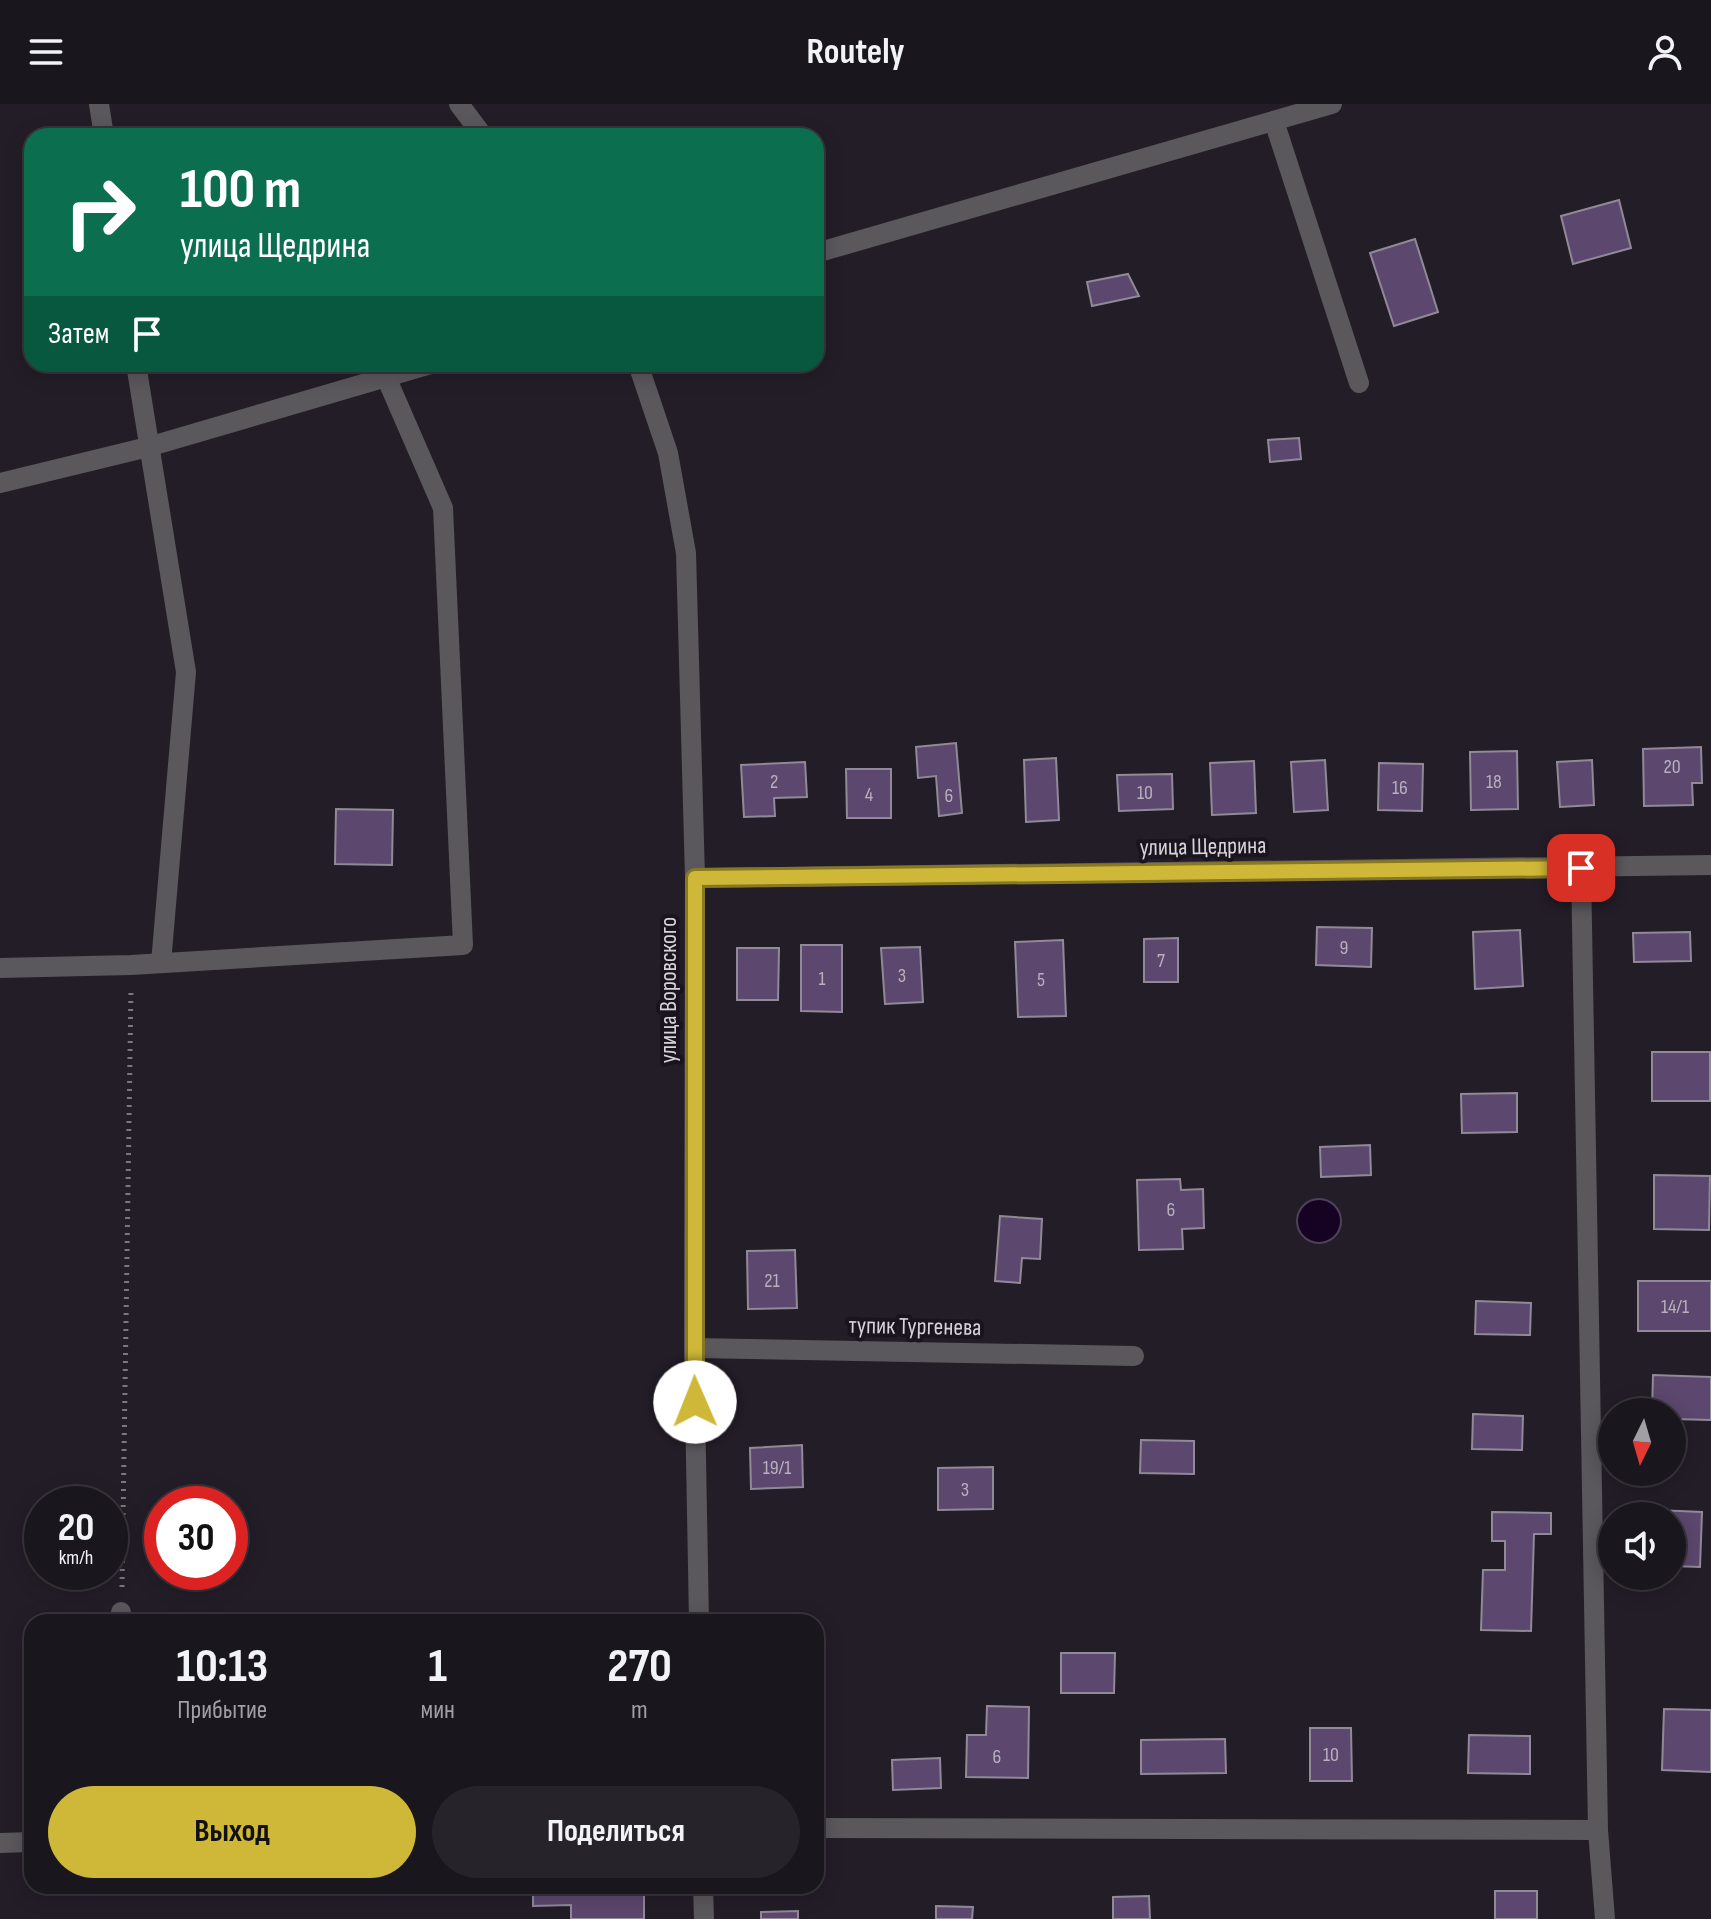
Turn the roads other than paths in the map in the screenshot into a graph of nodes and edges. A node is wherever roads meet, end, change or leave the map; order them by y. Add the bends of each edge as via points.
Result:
1 (99, 104) edge
2 (459, 104) edge
3 (1332, 104) edge
4 (1274, 121) junction
5 (103, 128) edge
6 (477, 128) edge
7 (824, 251) edge
8 (137, 372) edge
9 (403, 372) edge
10 (641, 372) edge
11 (386, 377) junction
12 (1359, 383) dead end
13 (148, 447) junction
14 (0, 483) edge
15 (1711, 865) edge
16 (1581, 868) junction
17 (695, 878) junction
18 (161, 963) junction
19 (0, 968) edge
20 (694, 1348) junction
21 (1134, 1356) dead end
22 (699, 1614) edge
23 (824, 1828) edge
24 (1598, 1830) junction
25 (24, 1842) edge
26 (0, 1843) edge
27 (703, 1894) edge
28 (704, 1919) edge
29 (1605, 1919) edge

1 - 5 street
2 - 6 street
3 - 4 street
4 - 7 street
4 - 12 street
8 - 13 street
9 - 11 street
10 - 17 street, улица Воровского via 668,453 686,553
11 - 13 street
11 - 18 street via 443,508 463,945
13 - 14 street
13 - 18 street via 186,672
15 - 16 street, улица Щедрина
16 - 17 street, улица Щедрина
16 - 24 street
17 - 20 street, улица Воровского
18 - 19 street
20 - 21 street, тупик Тургенева
20 - 22 street, улица Воровского
23 - 24 street
24 - 29 street
25 - 26 street
27 - 28 street

